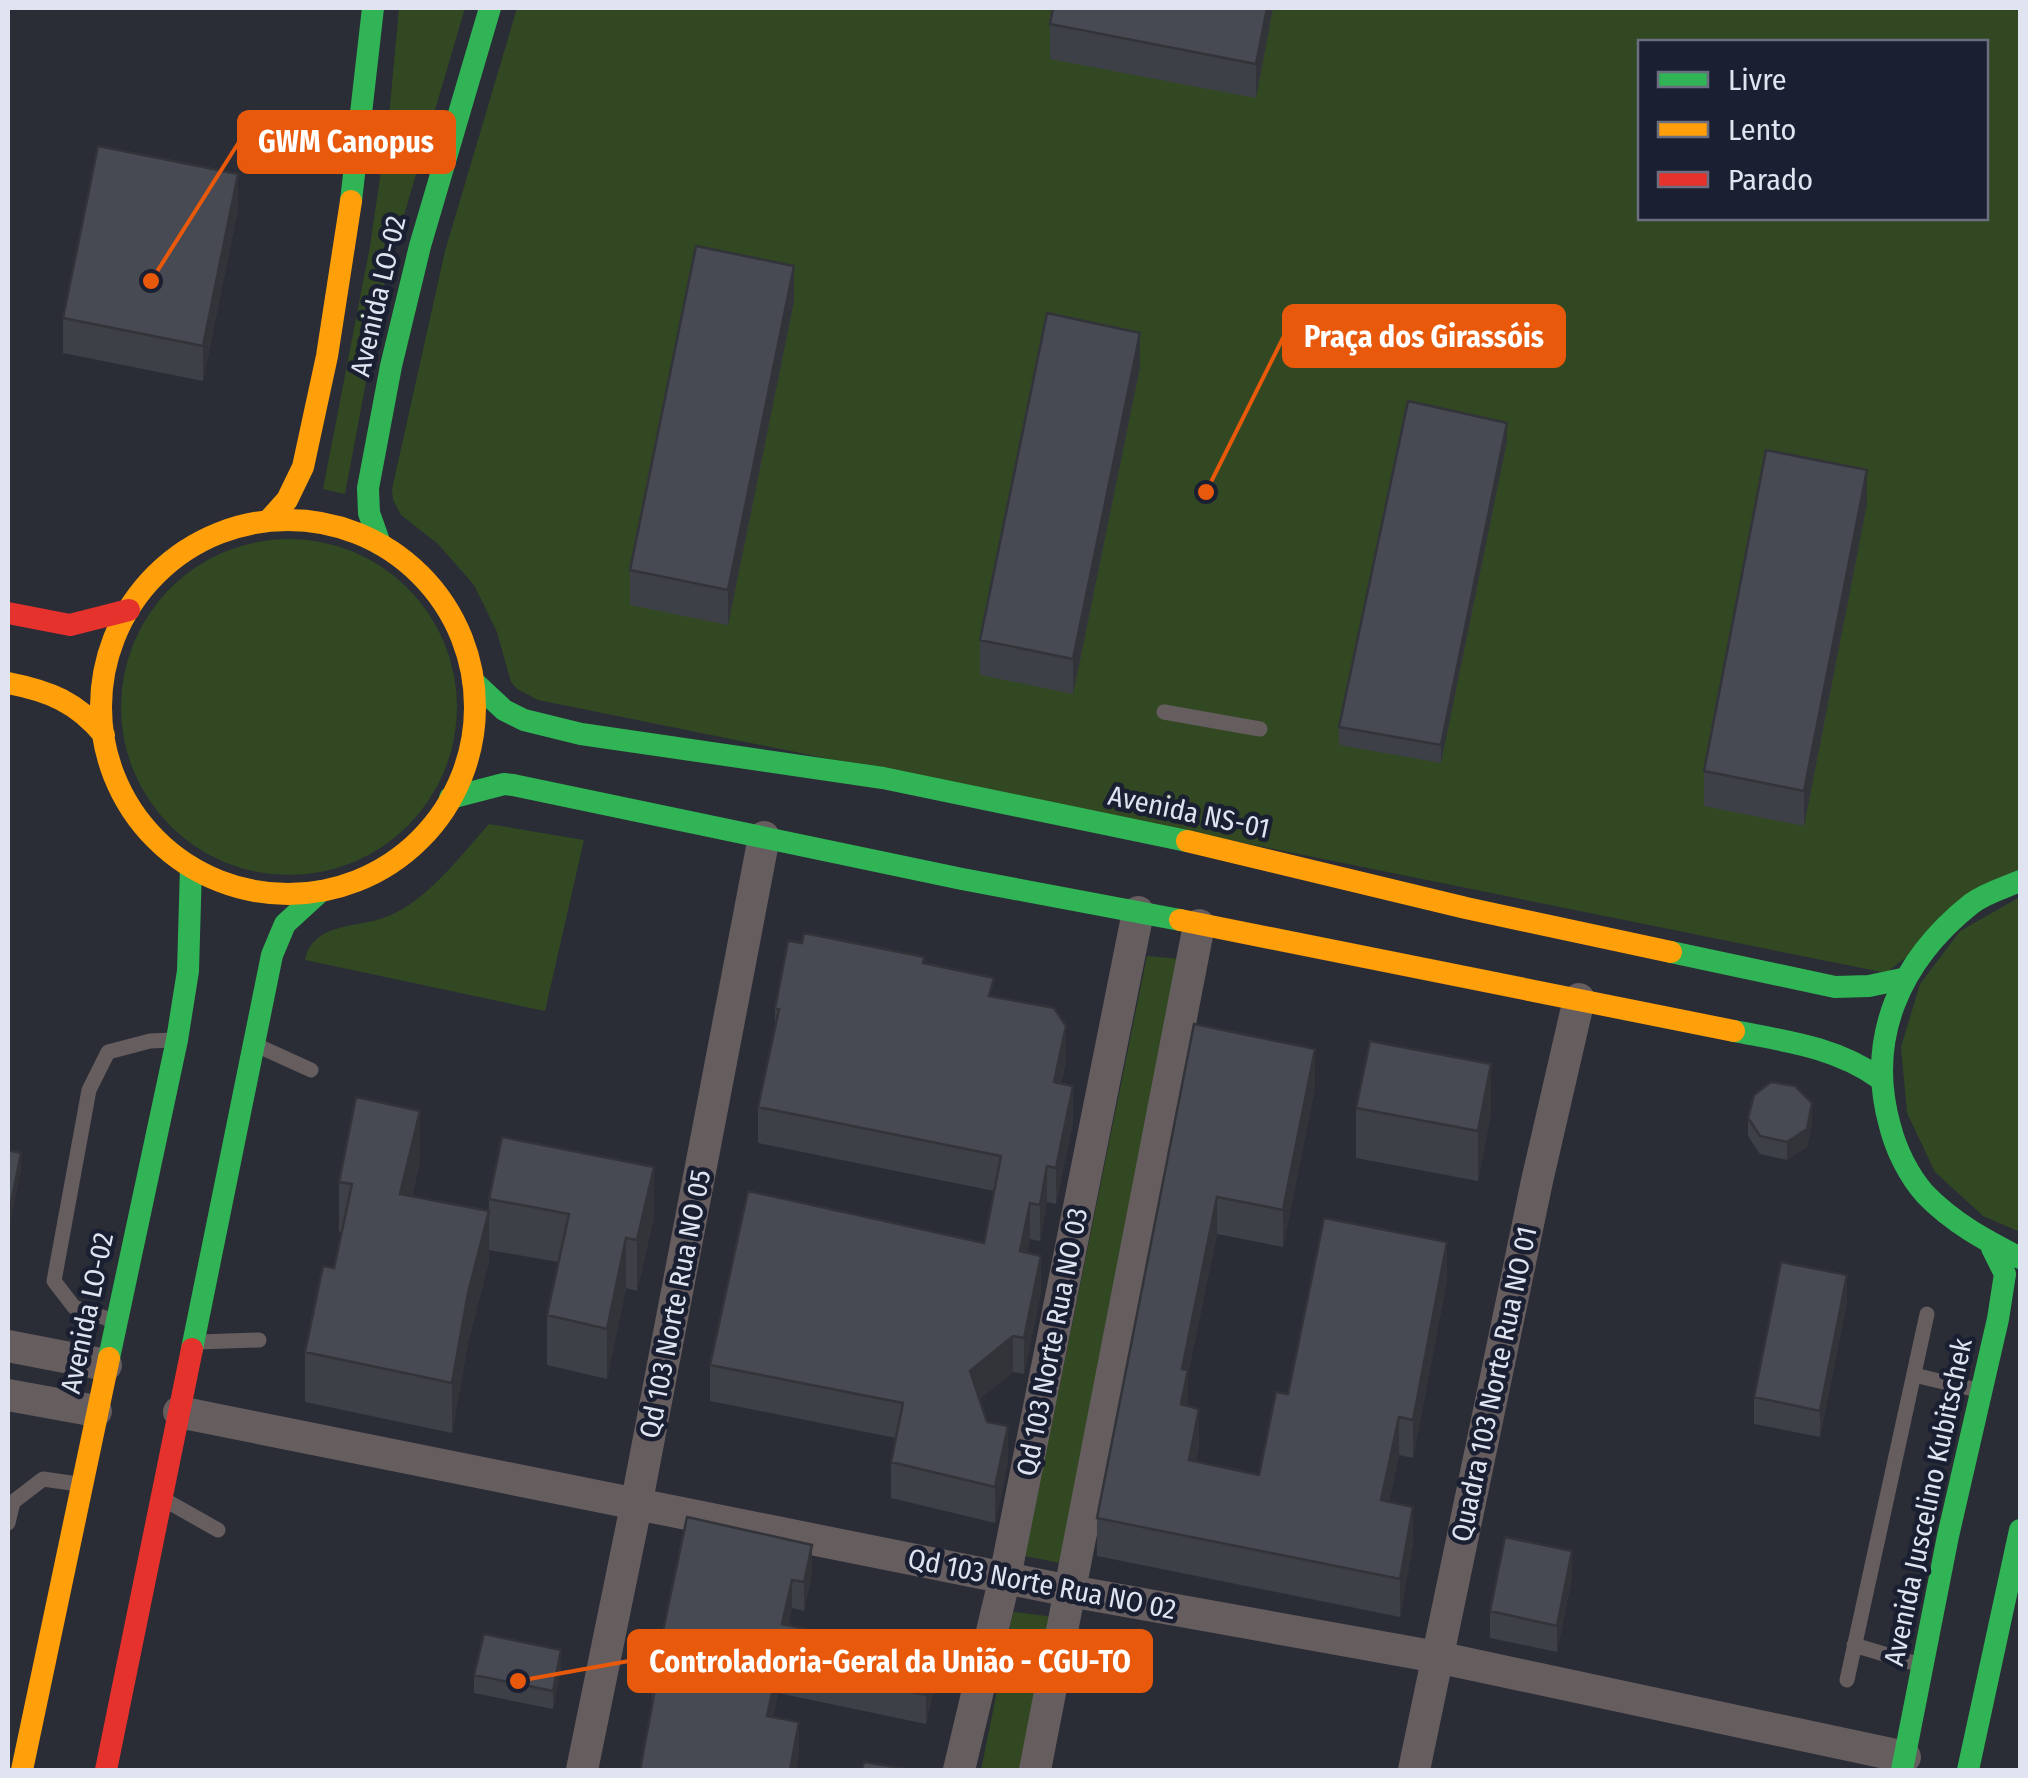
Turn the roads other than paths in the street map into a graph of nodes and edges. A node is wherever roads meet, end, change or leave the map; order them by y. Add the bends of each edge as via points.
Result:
1 (373, 8) edge
2 (490, 8) edge
3 (268, 521) junction
4 (380, 544) junction
5 (129, 610) junction
6 (8, 613) edge
7 (473, 682) junction
8 (8, 683) edge
9 (1164, 712) dead end
10 (1260, 729) dead end
11 (104, 735) junction
12 (450, 798) junction
13 (764, 837) junction
14 (191, 867) junction
15 (2020, 881) edge
16 (320, 891) junction
17 (1138, 912) junction
18 (1199, 925) junction
19 (1902, 980) junction
20 (1578, 999) junction
21 (177, 1040) junction
22 (254, 1044) junction
23 (312, 1070) dead end
24 (1880, 1078) junction
25 (1992, 1248) junction
26 (2020, 1258) edge
27 (1927, 1314) dead end
28 (115, 1322) junction
29 (259, 1340) dead end
30 (194, 1342) junction
31 (8, 1346) edge
32 (106, 1365) junction
33 (1914, 1375) junction
34 (1982, 1391) junction
35 (8, 1395) edge
36 (96, 1411) junction
37 (179, 1412) junction
38 (82, 1484) junction
39 (161, 1498) junction
40 (636, 1506) junction
41 (8, 1523) edge
42 (218, 1530) dead end
43 (2020, 1530) edge
44 (1006, 1577) junction
45 (1070, 1590) junction
46 (1854, 1646) junction
47 (1437, 1657) junction
48 (1923, 1666) junction
49 (1847, 1680) dead end
50 (1904, 1764) edge
51 (22, 1770) edge
52 (106, 1770) edge
53 (582, 1770) edge
54 (959, 1770) edge
55 (1036, 1770) edge
56 (1414, 1770) edge
57 (1968, 1770) edge

1 - 3 main road, Avenida LO-02 via 327,356 298,480
2 - 4 main road, Avenida LO-02 via 402,316 368,488
3 - 4 main road via 317,522
3 - 5 main road via 232,528 188,549
4 - 7 main road via 410,565 444,605
5 - 6 main road via 70,625
5 - 11 main road via 105,674
7 - 12 main road via 472,734
7 - 19 main road, Avenida NS-01 via 514,715 581,734 884,778 1835,986
8 - 11 main road via 62,695
9 - 10 lane
11 - 14 main road via 128,804
12 - 13 main road via 513,785
12 - 16 main road via 402,855 364,878
13 - 17 main road
13 - 40 street, Qd 103 Norte Rua NO 05
14 - 16 main road via 254,891
14 - 21 main road, Avenida LO-02 via 188,972
15 - 19 main road via 1975,900 1936,934
16 - 22 main road via 278,937
17 - 18 main road
17 - 44 street, Qd 103 Norte Rua NO 03
18 - 20 main road
18 - 45 street
19 - 24 main road via 1889,1008
20 - 24 main road via 1819,1048
20 - 47 street, Quadra 103 Norte Rua NO 01
21 - 28 main road, Avenida LO-02
21 - 28 lane via 108,1052 89,1090 54,1281 74,1307
22 - 23 lane
22 - 30 main road
24 - 25 main road via 1885,1117 1908,1172 1962,1230
25 - 26 main road
25 - 34 main road, Avenida Juscelino Kubitschek via 2005,1274
27 - 33 lane
28 - 32 main road, Avenida LO-02
29 - 30 lane
30 - 37 main road
31 - 32 street
32 - 36 main road, Avenida LO-02
33 - 34 lane
33 - 46 lane
34 - 48 main road, Avenida Juscelino Kubitschek
35 - 36 street
36 - 38 main road, Avenida LO-02
37 - 39 main road
37 - 40 street, Qd 103 Norte Rua NO 02
38 - 41 lane via 43,1479 13,1502
38 - 51 main road, Avenida LO-02
39 - 42 lane
39 - 52 main road
40 - 44 street, Qd 103 Norte Rua NO 02
40 - 53 street, Qd 103 Norte Rua NO 05
43 - 57 main road via 1995,1686
44 - 45 street, Qd 103 Norte Rua NO 02
44 - 54 street, Qd 103 Norte Rua NO 03
45 - 47 street, Qd 103 Norte Rua NO 02
45 - 55 street
46 - 48 lane
46 - 49 lane
47 - 50 street, Qd 103 Norte Rua NO 02
47 - 56 street, Quadra 103 Norte Rua NO 01
48 - 50 main road, Avenida Juscelino Kubitschek

